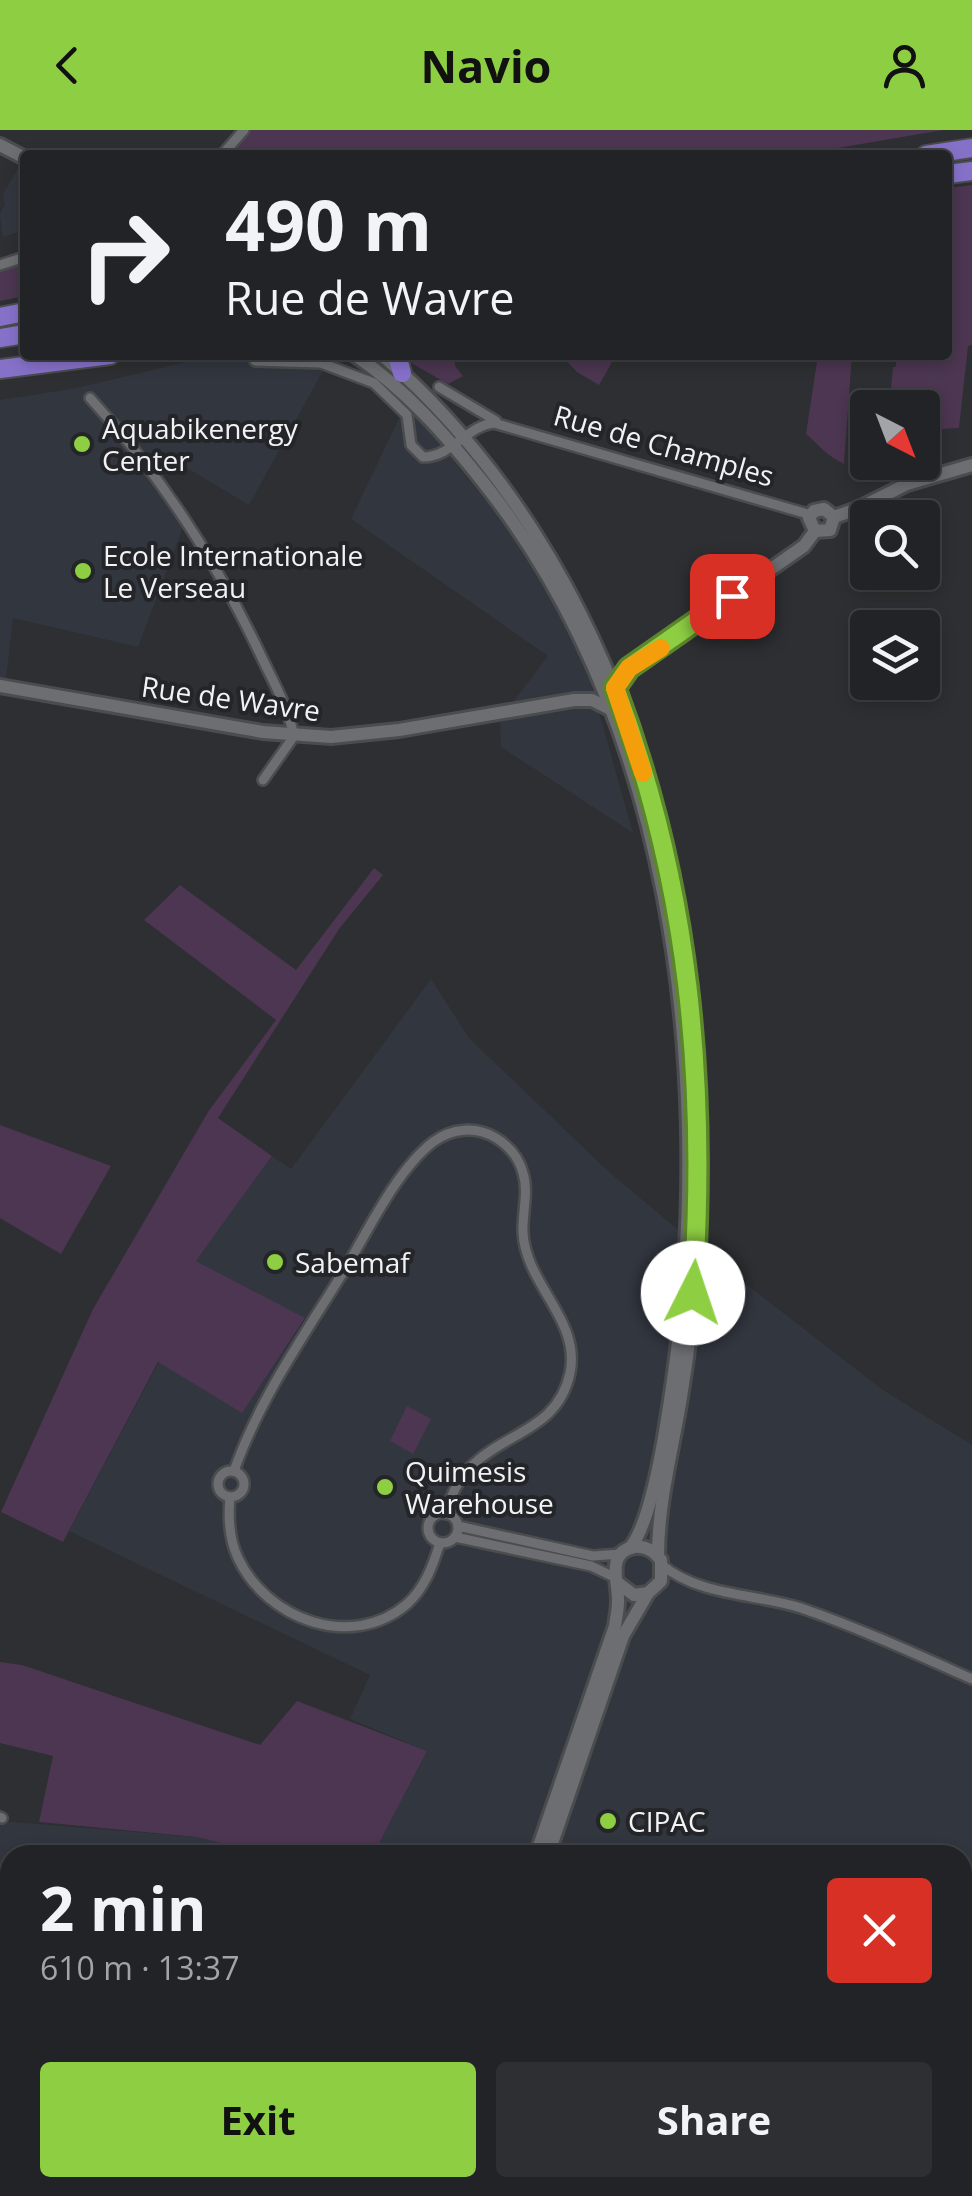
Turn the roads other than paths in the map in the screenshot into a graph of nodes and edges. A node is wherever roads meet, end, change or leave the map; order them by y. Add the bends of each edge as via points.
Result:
1 (244, 130) edge
2 (226, 150) edge
3 (71, 360) edge
4 (361, 360) edge
5 (255, 361) dead end
6 (400, 364) edge
7 (0, 369) edge
8 (438, 387) dead end
9 (90, 398) dead end
10 (502, 425) junction
11 (459, 441) junction
12 (972, 465) edge
13 (812, 514) junction
14 (834, 517) junction
15 (815, 530) junction
16 (597, 659) junction
17 (629, 668) junction
18 (0, 686) edge
19 (609, 689) junction
20 (574, 700) junction
21 (610, 709) junction
22 (294, 736) junction
23 (263, 780) dead end
24 (694, 1214) junction
25 (234, 1471) junction
26 (230, 1497) junction
27 (446, 1514) junction
28 (456, 1532) junction
29 (440, 1543) junction
30 (626, 1551) junction
31 (660, 1560) junction
32 (617, 1580) junction
33 (689, 1582) junction
34 (652, 1590) junction
35 (972, 1679) edge
36 (539, 1845) edge
37 (553, 1845) edge

1 - 2 street
3 - 7 highway
4 - 11 main road
5 - 11 street via 302,360 374,383 407,416 412,444 423,457 438,456
6 - 11 main road
8 - 10 street, Rue de Champles
9 - 22 street via 187,518 240,612
10 - 11 street via 486,424
10 - 13 street, Rue de Champles
11 - 16 main road
12 - 14 main road via 907,484
13 - 14 main road, Rue de Champles via 824,509
13 - 15 main road
14 - 15 main road via 830,530
15 - 17 main road via 804,546
16 - 17 main road
16 - 19 main road
16 - 20 main road via 591,681
17 - 19 main road
18 - 22 main road, Rue de Wavre
19 - 21 main road
19 - 24 main road via 658,826 683,946 698,1088
20 - 21 main road, Rue de Wavre
20 - 22 main road, Rue de Wavre via 369,735
21 - 24 main road via 652,846 672,946
22 - 23 street
24 - 30 main road via 664,1430 647,1512
24 - 31 main road via 691,1323 659,1517
25 - 26 street via 245,1485
25 - 26 street via 218,1484
25 - 27 street via 260,1408 400,1182 431,1143 476,1130 504,1143 524,1176 527,1256 569,1334 570,1372 547,1415 463,1472
26 - 29 street via 232,1539 250,1576 275,1604 315,1623 364,1626 387,1617 422,1587
27 - 28 street via 455,1519
27 - 29 street via 429,1526
28 - 29 street
28 - 30 street via 594,1556
28 - 32 street via 591,1566
30 - 31 main road via 645,1547
30 - 32 main road via 615,1566
31 - 33 street
31 - 34 main road via 663,1573
32 - 34 main road via 628,1592
32 - 36 main road via 614,1626
33 - 34 street
33 - 35 street via 796,1607
34 - 37 main road via 624,1636

